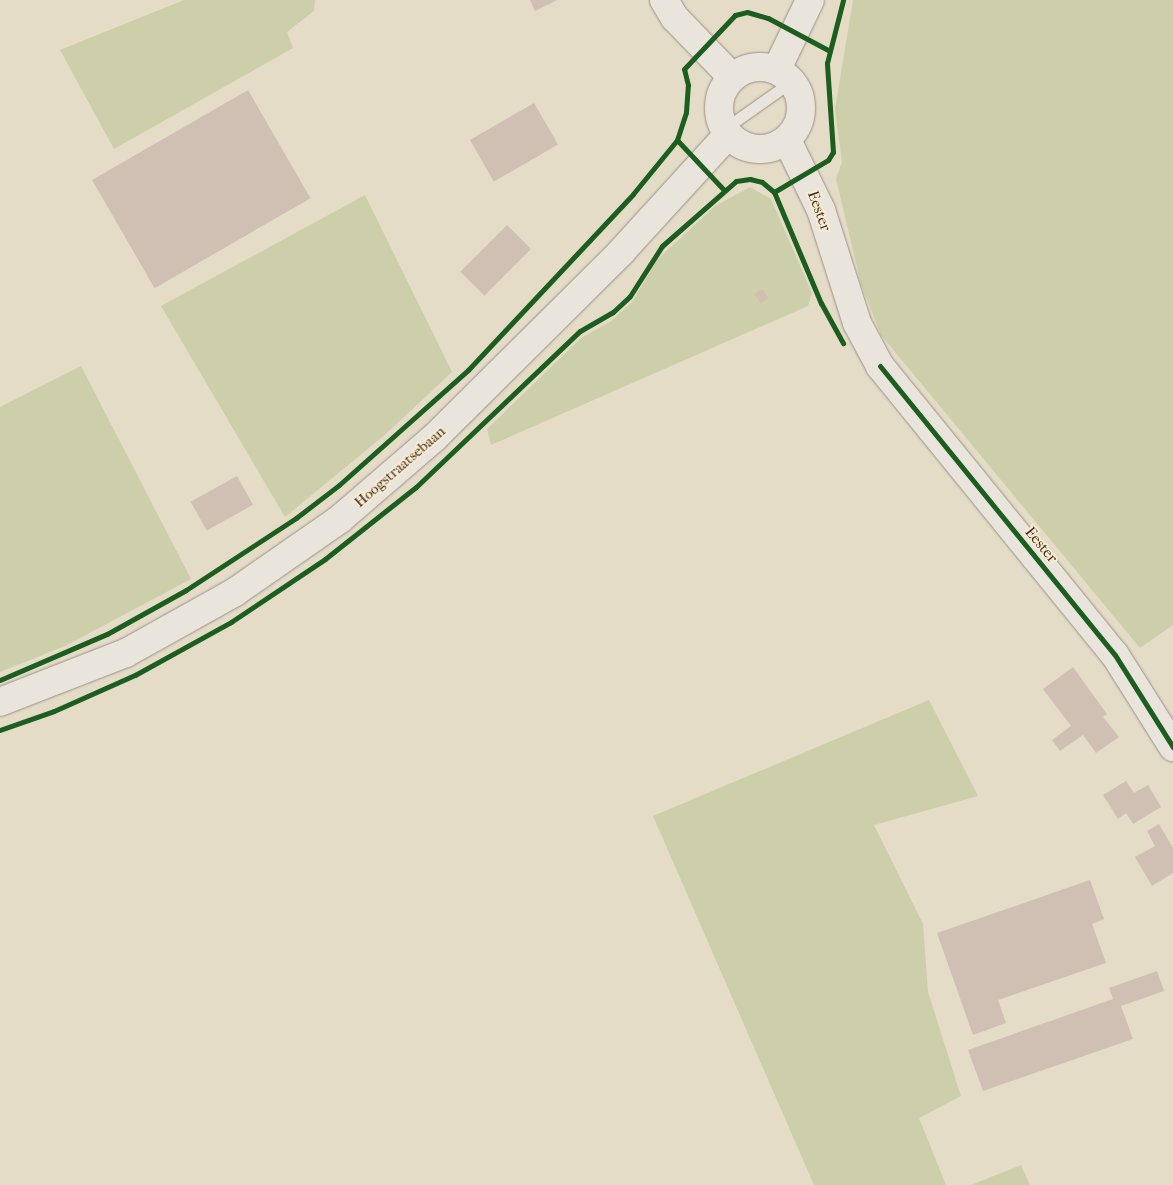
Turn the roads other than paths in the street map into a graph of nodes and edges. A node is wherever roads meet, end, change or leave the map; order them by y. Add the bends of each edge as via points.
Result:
1 (664, 0) edge
2 (810, 0) edge
3 (784, 75) junction
4 (732, 77) junction
5 (726, 132) junction
6 (787, 140) junction
7 (0, 702) edge
8 (1173, 747) edge

1 - 4 main road via 675,18
2 - 3 main road
3 - 4 main road via 761,66 745,69
3 - 5 lane
3 - 6 main road via 801,102 801,116
4 - 5 main road via 719,99 718,112
5 - 6 main road via 738,143 763,149
5 - 7 main road, Hoogstraatsebaan via 621,252 434,438 340,519 235,592 126,653
6 - 8 main road, Eester via 821,210 857,323 880,366 1115,655

